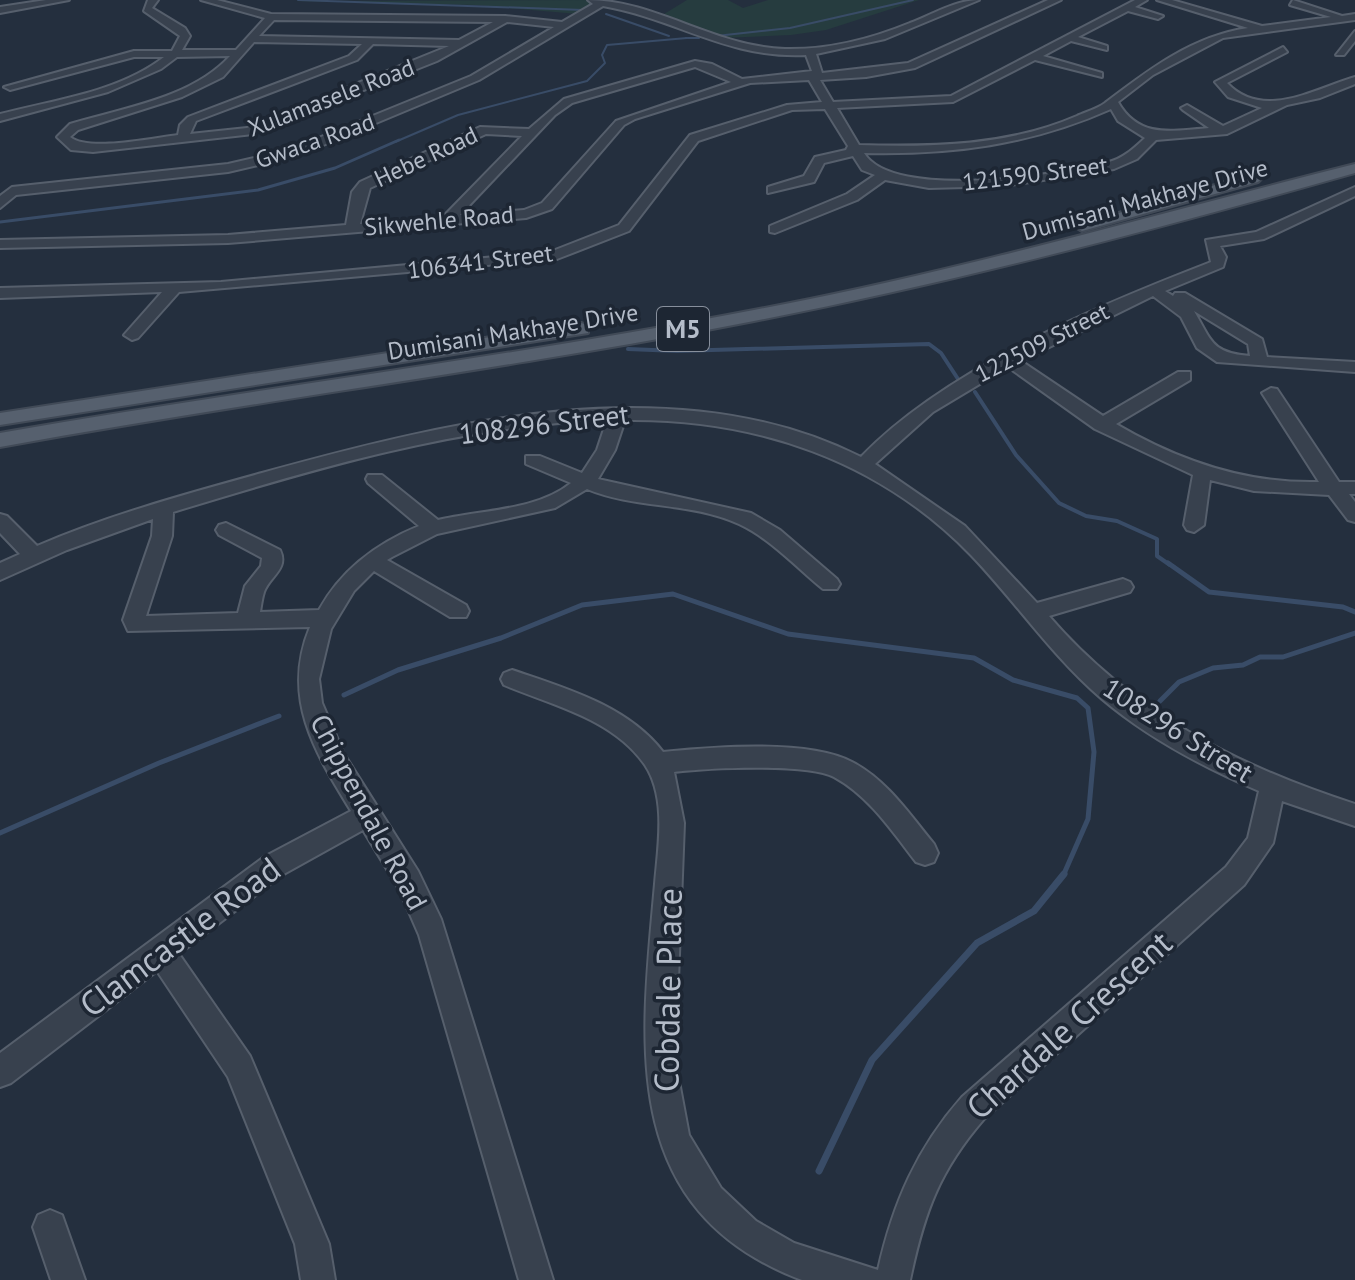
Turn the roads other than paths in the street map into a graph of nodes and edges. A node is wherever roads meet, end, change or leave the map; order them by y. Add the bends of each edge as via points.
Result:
1 (20, 0) edge
2 (64, 0) edge
3 (153, 0) edge
4 (206, 0) edge
5 (586, 0) edge
6 (974, 0) edge
7 (1056, 0) edge
8 (1142, 0) edge
9 (1162, 0) edge
10 (605, 1) edge
11 (1293, 3) dead end
12 (48, 5) junction
13 (2, 10) edge
14 (73, 12) dead end
15 (1279, 14) dead end
16 (1125, 15) junction
17 (1158, 16) dead end
18 (271, 17) junction
19 (1338, 17) junction
20 (1355, 17) edge
21 (505, 19) junction
22 (1304, 22) junction
23 (565, 25) junction
24 (1260, 28) junction
25 (1355, 34) edge
26 (1070, 38) junction
27 (252, 39) junction
28 (371, 41) junction
29 (462, 43) junction
30 (1103, 48) dead end
31 (1283, 50) dead end
32 (810, 51) junction
33 (241, 53) junction
34 (1340, 53) dead end
35 (175, 54) junction
36 (1034, 57) junction
37 (1098, 75) dead end
38 (815, 76) junction
39 (0, 79) edge
40 (1355, 80) edge
41 (740, 82) junction
42 (10, 87) junction
43 (1332, 89) junction
44 (1346, 95) dead end
45 (1112, 104) junction
46 (829, 105) junction
47 (34, 108) junction
48 (1187, 108) dead end
49 (1273, 108) junction
50 (0, 118) edge
51 (297, 123) junction
52 (1223, 131) junction
53 (533, 133) junction
54 (1152, 137) junction
55 (183, 140) junction
56 (331, 140) junction
57 (853, 150) junction
58 (1355, 152) edge
59 (1355, 168) edge
60 (882, 176) junction
61 (0, 181) edge
62 (773, 190) dead end
63 (12, 191) junction
64 (1355, 191) edge
65 (0, 204) edge
66 (447, 221) junction
67 (352, 229) junction
68 (775, 229) dead end
69 (0, 244) edge
70 (1157, 287) junction
71 (174, 288) junction
72 (0, 293) edge
73 (132, 335) dead end
74 (1259, 359) junction
75 (1009, 360) junction
76 (1355, 367) edge
77 (1184, 376) dead end
78 (1271, 393) dead end
79 (618, 413) junction
80 (0, 419) edge
81 (1101, 425) junction
82 (0, 440) edge
83 (533, 460) dead end
84 (865, 464) junction
85 (1202, 474) junction
86 (375, 479) dead end
87 (585, 483) junction
88 (1355, 488) edge
89 (1334, 490) junction
90 (164, 508) junction
91 (1355, 515) edge
92 (0, 521) edge
93 (1194, 525) dead end
94 (434, 528) junction
95 (226, 530) dead end
96 (33, 555) junction
97 (372, 561) junction
98 (0, 572) edge
99 (830, 584) dead end
100 (1123, 587) dead end
101 (458, 611) dead end
102 (1034, 612) junction
103 (324, 618) junction
104 (247, 621) junction
105 (512, 679) dead end
106 (657, 763) junction
107 (1272, 788) junction
108 (369, 814) junction
109 (1355, 815) edge
110 (925, 853) dead end
111 (160, 951) junction
112 (0, 1072) edge
113 (50, 1227) dead end
114 (68, 1280) edge
115 (318, 1280) edge
116 (536, 1280) edge
117 (865, 1280) edge
118 (893, 1280) edge

1 - 13 street
2 - 12 street
3 - 35 street via 147,9 185,36
4 - 18 street
5 - 10 street
6 - 32 street via 881,40
7 - 38 street, Sikwehle Road via 911,66
8 - 16 street, 106341 Street
9 - 24 street
10 - 23 street, Gwaca Road
10 - 32 street via 750,48
11 - 19 street
12 - 13 street
12 - 14 street
15 - 22 street
16 - 17 street
16 - 26 street, 106341 Street
18 - 21 street
18 - 27 street, Xulamasele Road
19 - 20 street
19 - 22 street
21 - 23 street
21 - 29 street, Xulamasele Road
22 - 24 street
23 - 56 street, Gwaca Road via 475,78
24 - 45 street via 1214,38 1131,84
25 - 34 street
26 - 30 street
26 - 36 street, 106341 Street
27 - 28 street
27 - 33 street, Xulamasele Road
28 - 29 street
28 - 55 street via 353,58 192,119
29 - 51 street, Xulamasele Road
31 - 49 street via 1220,82 1232,95
32 - 38 street
33 - 35 street
33 - 55 street, Xulamasele Road via 204,84 63,135 83,148
35 - 42 street via 121,56
35 - 47 street via 132,80
36 - 37 street
36 - 46 street, 106341 Street via 953,99
38 - 41 street, Sikwehle Road
38 - 46 street
39 - 42 street
40 - 43 street
41 - 53 street via 708,66 692,65 568,101
41 - 66 street, Sikwehle Road via 620,123 543,209
42 - 47 street
43 - 44 street
43 - 49 street
45 - 54 street via 1122,119
45 - 57 street via 1056,128 960,147
46 - 57 street, 121590 Street
46 - 71 street, 106341 Street via 780,109 694,138 624,228 552,256
47 - 50 street
48 - 52 street
49 - 52 street
51 - 55 street, Xulamasele Road
51 - 56 street
52 - 54 street
53 - 66 street
53 - 67 street, Hebe Road via 484,130 365,185
54 - 60 street, 121590 Street via 1122,162 1030,178 929,184
56 - 63 street, Gwaca Road via 249,165
57 - 60 street, 121590 Street
57 - 62 street via 819,160 809,179
58 - 80 main road, Dumisani Makhaye Drive / M5 via 995,248 751,298
59 - 82 main road, Dumisani Makhaye Drive / M5 via 1145,228 832,300 625,339
60 - 68 street via 852,197
61 - 63 street
63 - 65 street
64 - 70 street, 122509 Street via 1259,236 1211,243 1218,264
66 - 67 street, Sikwehle Road
67 - 69 street, Sikwehle Road via 228,239
70 - 74 street via 1256,342
70 - 74 street via 1188,314 1199,339 1214,355 1234,361
70 - 75 street, 122509 Street
71 - 72 street, 106341 Street
71 - 73 street
74 - 76 street
75 - 81 street
75 - 84 street, 122509 Street via 940,397
77 - 81 street
78 - 89 street
79 - 84 street, 108296 Street via 741,422
79 - 87 street, Chippendale Road via 608,449
79 - 90 street, 108296 Street via 546,418 361,452
81 - 85 street via 1147,452
83 - 87 street
84 - 102 street, 108296 Street via 950,524
85 - 89 street via 1262,486
85 - 93 street
86 - 94 street
87 - 94 street, Chippendale Road via 546,504
87 - 99 street via 744,518 773,535
88 - 89 street
89 - 91 street
90 - 96 street, 108296 Street
90 - 104 street via 162,536 134,620 141,627
92 - 96 street
94 - 97 street, Chippendale Road
95 - 104 street via 273,555 271,568 255,586
96 - 98 street, 108296 Street
97 - 101 street
97 - 103 street, Chippendale Road
100 - 102 street
102 - 107 street, 108296 Street via 1083,668 1120,700
103 - 104 street
103 - 108 street, Chippendale Road via 308,681 314,720
105 - 106 street, Cobdale Place via 606,718
106 - 110 street via 722,756 805,760 842,768 883,802
106 - 117 street, Cobdale Place via 671,824 661,1052 667,1117 677,1143 707,1195 749,1236 783,1256
107 - 109 street, 108296 Street
107 - 118 street, Chardale Crescent via 1260,843 1235,876 943,1140 923,1173
108 - 111 street, Clamcastle Road via 273,866
108 - 116 street, Chippendale Road via 425,916
111 - 112 street, Clamcastle Road
111 - 115 street via 239,1067 312,1244
113 - 114 street

